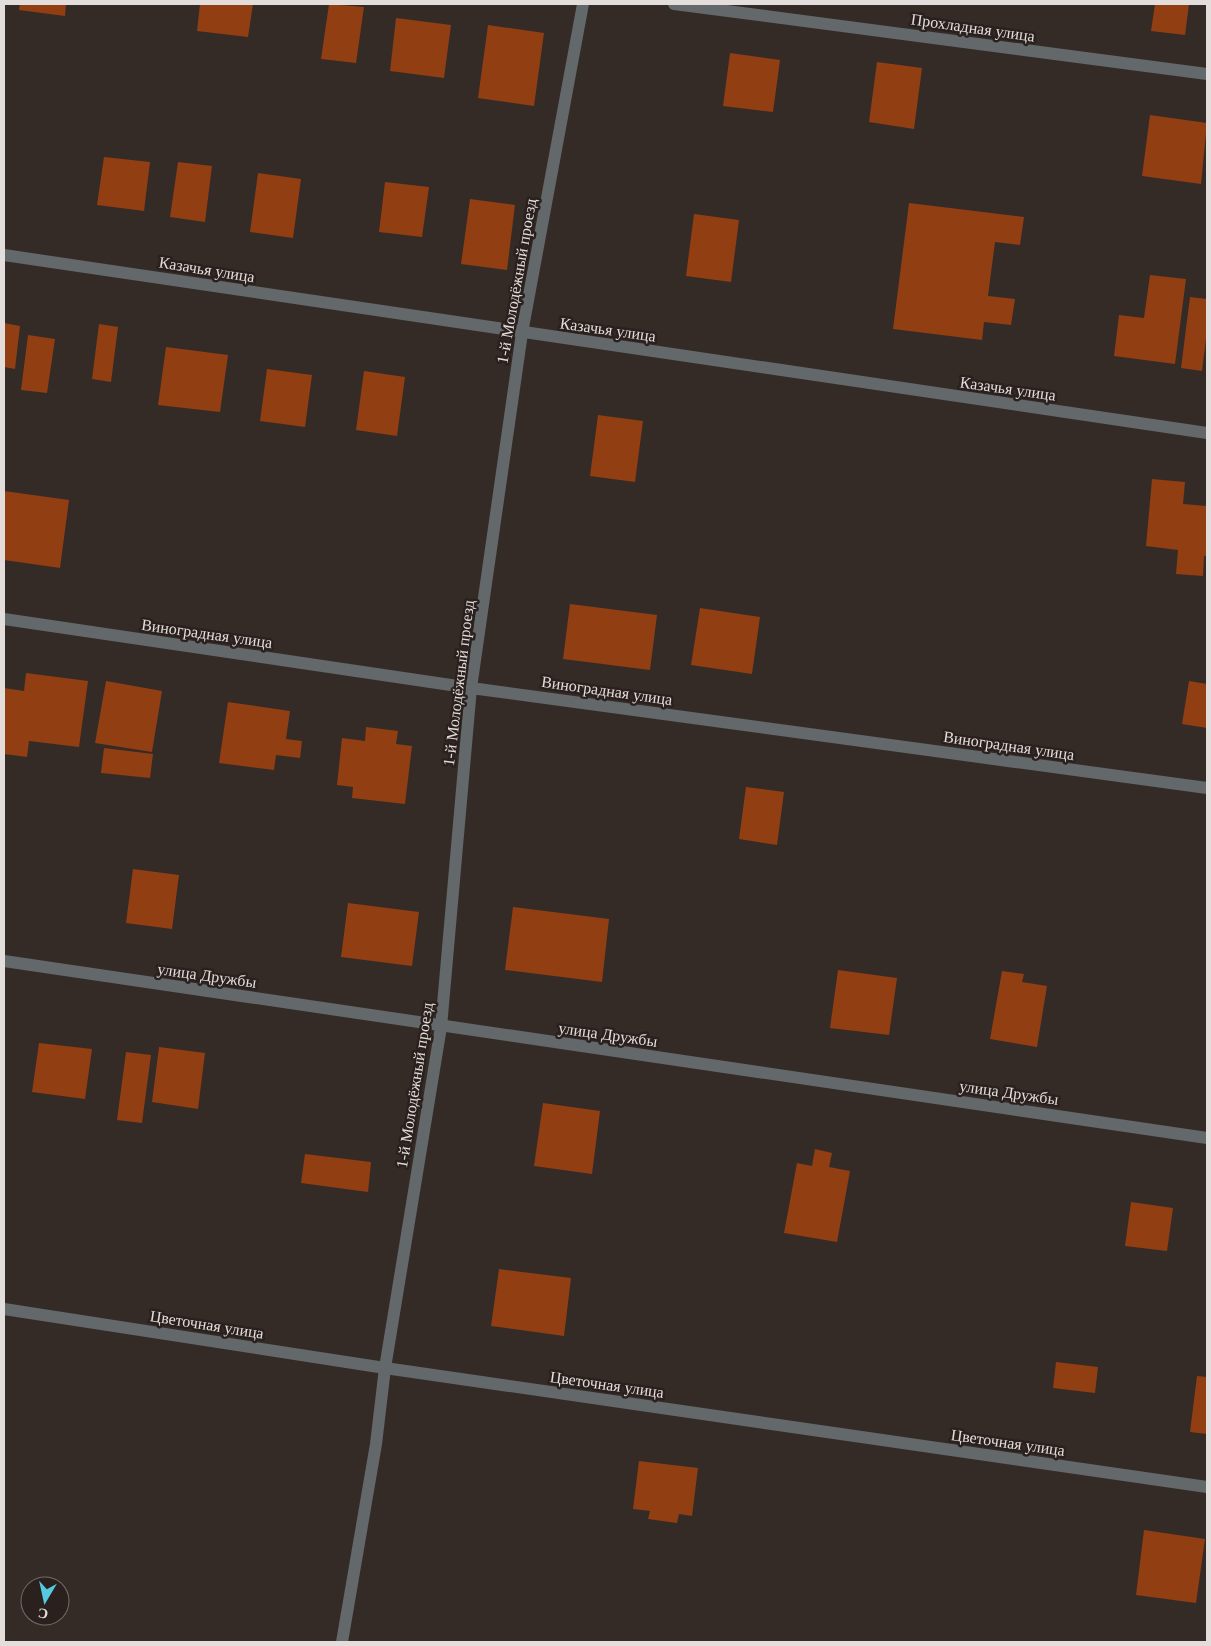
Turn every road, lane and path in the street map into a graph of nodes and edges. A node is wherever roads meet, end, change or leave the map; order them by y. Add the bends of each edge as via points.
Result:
1 (583, 4) edge
2 (674, 4) edge
3 (1207, 74) edge
4 (4, 255) edge
5 (522, 333) junction
6 (1207, 433) edge
7 (4, 619) edge
8 (471, 688) junction
9 (1207, 788) edge
10 (4, 962) edge
11 (441, 1027) junction
12 (1207, 1138) edge
13 (4, 1309) edge
14 (385, 1368) junction
15 (1207, 1486) edge
16 (342, 1642) edge

1 - 5 street, 1-й Молодёжный проезд
2 - 3 street, Прохладная улица
4 - 5 street, Казачья улица
5 - 6 street, Казачья улица
5 - 8 street, 1-й Молодёжный проезд
7 - 8 street, Виноградная улица
8 - 9 street, Виноградная улица
8 - 11 street, 1-й Молодёжный проезд
10 - 11 street, улица Дружбы
11 - 12 street, улица Дружбы
11 - 14 street, 1-й Молодёжный проезд
13 - 14 street, Цветочная улица
14 - 15 street, Цветочная улица
14 - 16 street, 1-й Молодёжный проезд via 376,1444

